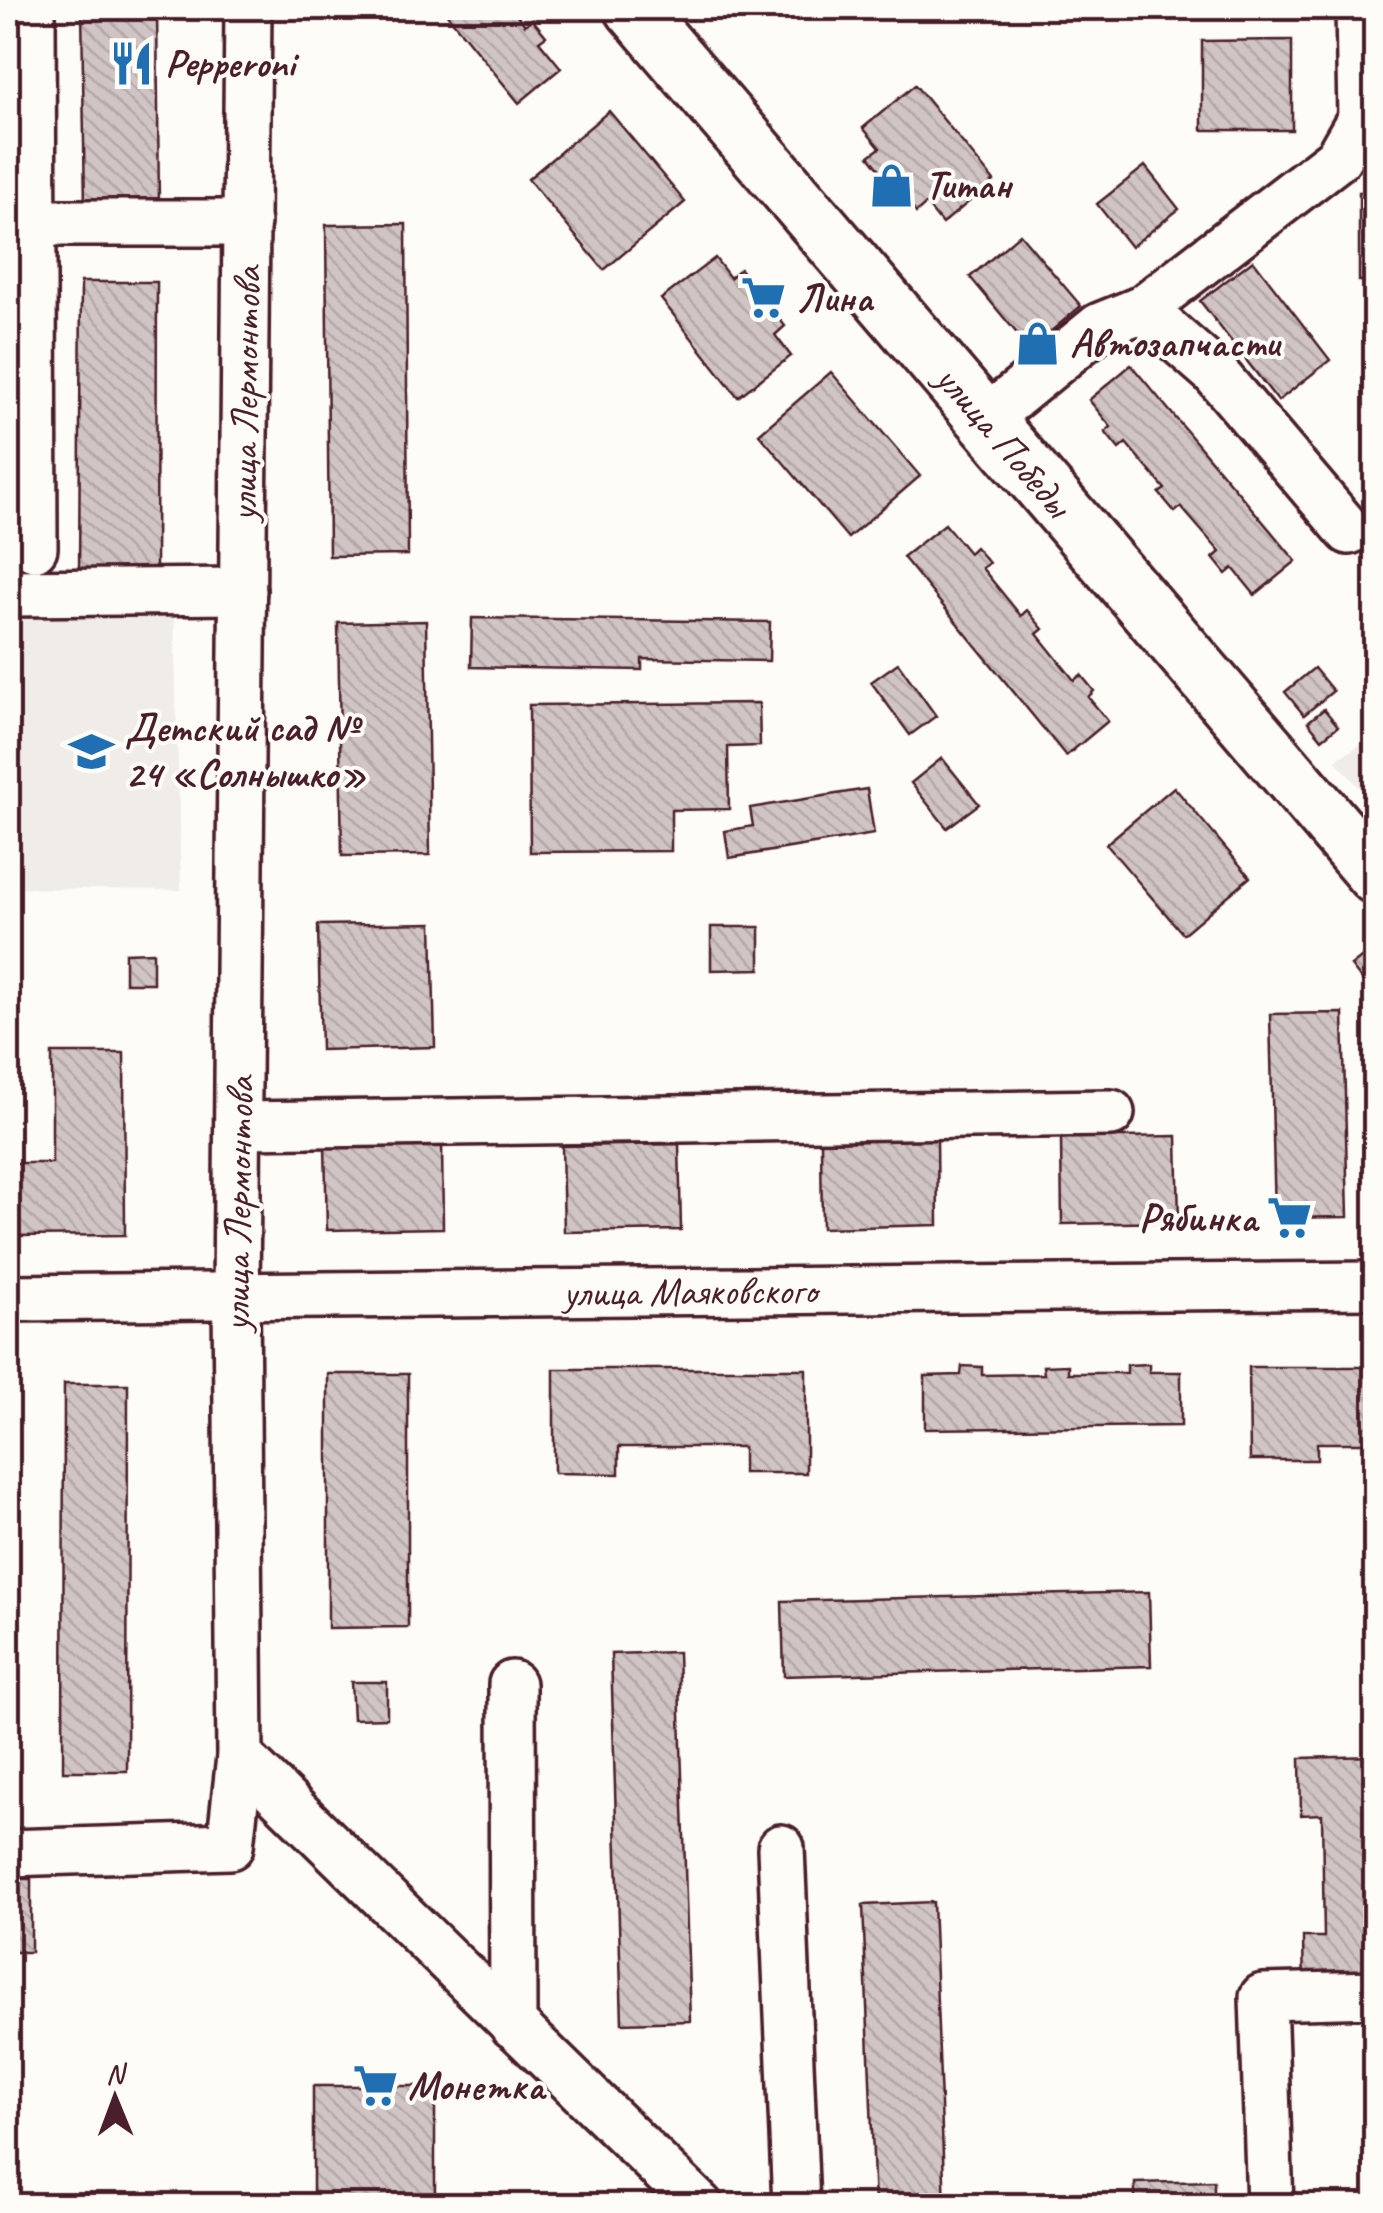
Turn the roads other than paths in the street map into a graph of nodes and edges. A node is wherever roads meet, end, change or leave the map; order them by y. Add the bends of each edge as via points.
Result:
1 (32, 8) edge
2 (248, 8) edge
3 (632, 8) edge
4 (1359, 8) edge
5 (34, 223) junction
6 (247, 223) junction
7 (1142, 310) junction
8 (985, 420) junction
9 (1350, 531) dead end
10 (34, 548) dead end
11 (244, 591) junction
12 (8, 593) edge
13 (1376, 876) edge
14 (1111, 1113) dead end
15 (239, 1124) junction
16 (1376, 1284) edge
17 (236, 1296) junction
18 (8, 1298) edge
19 (512, 1684) dead end
20 (240, 1757) junction
21 (8, 1818) edge
22 (781, 1848) dead end
23 (8, 1853) edge
24 (1376, 1994) edge
25 (513, 2024) junction
26 (700, 2206) edge
27 (796, 2206) edge
28 (1270, 2206) edge

1 - 5 street
2 - 6 street, улица Лермонтова
3 - 8 main road, улица Победы
4 - 7 street via 1361,118 1338,158
5 - 6 street
5 - 10 street
6 - 11 street, улица Лермонтова
7 - 8 street via 1100,326
7 - 9 street via 1214,372
8 - 13 main road, улица Победы
11 - 12 street
11 - 15 street, улица Лермонтова
14 - 15 street
15 - 17 street, улица Лермонтова
16 - 17 street, улица Маяковского
17 - 18 street, улица Маяковского
17 - 20 street, улица Лермонтова
19 - 25 street
20 - 23 street, улица Лермонтова via 230,1846
20 - 25 street
21 - 23 street
22 - 27 street
24 - 28 street via 1263,1997
25 - 26 street

